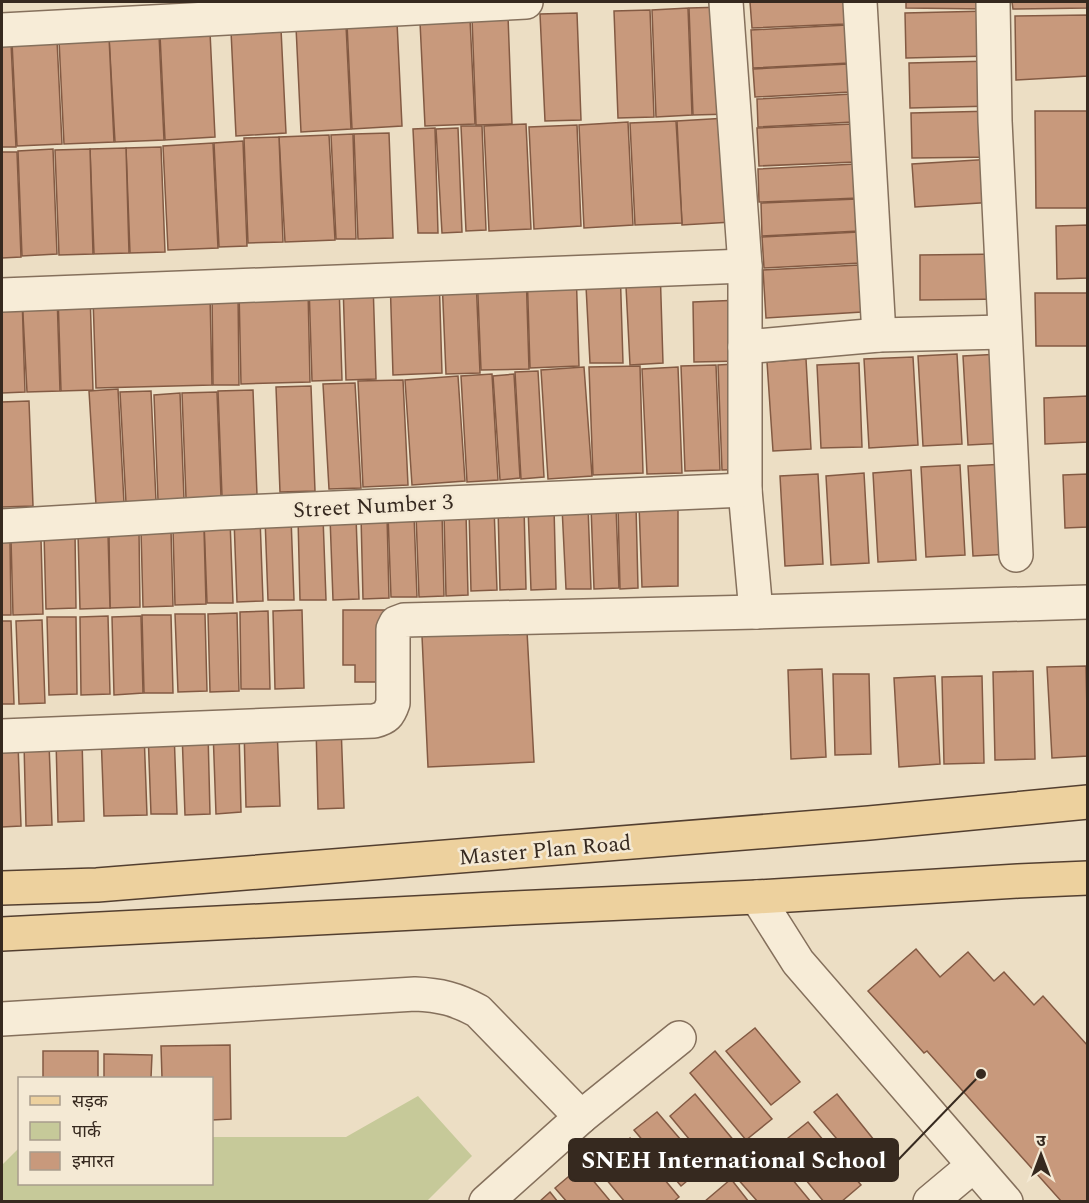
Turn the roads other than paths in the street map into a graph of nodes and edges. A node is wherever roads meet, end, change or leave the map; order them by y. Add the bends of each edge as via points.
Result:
1 (526, 2) edge
2 (726, 2) edge
3 (861, 2) edge
4 (993, 2) edge
5 (2, 30) edge
6 (746, 266) junction
7 (2, 295) edge
8 (1004, 332) junction
9 (879, 335) junction
10 (745, 347) junction
11 (746, 490) junction
12 (2, 526) edge
13 (1016, 555) dead end
14 (1088, 602) edge
15 (756, 612) junction
16 (2, 736) edge
17 (1088, 802) edge
18 (1088, 878) edge
19 (2, 888) edge
20 (757, 897) junction
21 (2, 934) edge
22 (2, 1019) edge
23 (679, 1038) dead end
24 (581, 1117) junction
25 (973, 1166) junction
26 (486, 1202) edge
27 (930, 1202) edge
28 (1006, 1202) edge

1 - 5 street
2 - 6 street
3 - 9 street
4 - 8 street
6 - 7 street
6 - 10 street
8 - 9 street
8 - 13 street
9 - 10 street
10 - 11 street
11 - 12 street, Street Number 3 via 243,511
11 - 15 street
14 - 15 street
15 - 16 street via 404,620 393,629 393,703 384,718 374,721
17 - 19 main road, Master Plan Road via 109,884
18 - 20 main road
20 - 21 main road
20 - 25 street via 798,962
22 - 24 street via 438,995 478,1011
23 - 24 street
24 - 26 street
25 - 27 street
25 - 28 street

